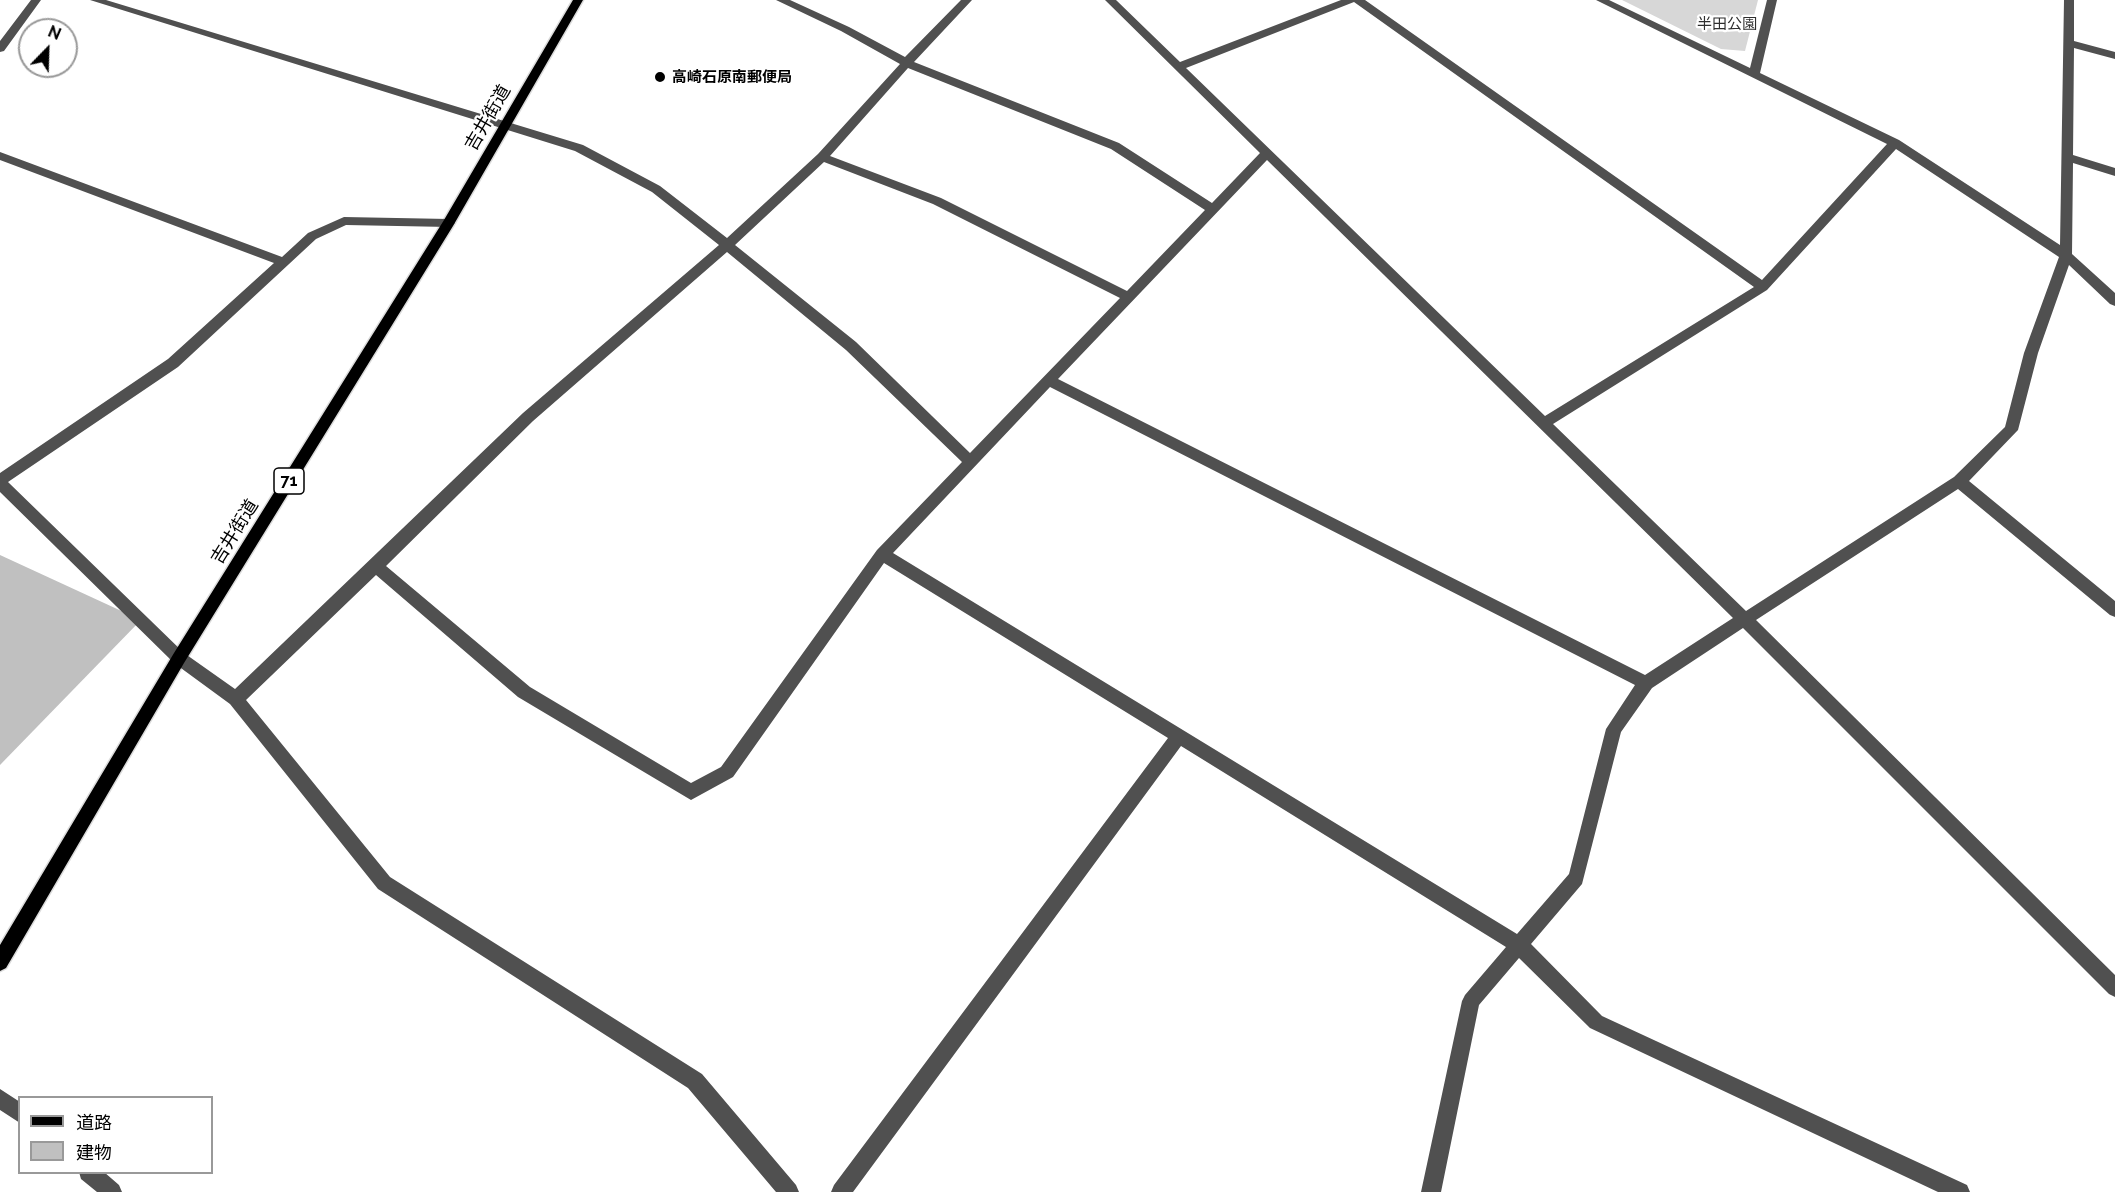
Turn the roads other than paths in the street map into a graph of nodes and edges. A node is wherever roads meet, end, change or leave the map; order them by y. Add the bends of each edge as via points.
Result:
1 (36, 0) edge
2 (95, 0) edge
3 (578, 0) edge
4 (781, 0) edge
5 (967, 0) edge
6 (1110, 0) edge
7 (1351, 0) edge
8 (1358, 0) edge
9 (1601, 0) edge
10 (1772, 0) edge
11 (2069, 0) edge
12 (2068, 43) junction
13 (0, 49) edge
14 (2115, 56) edge
15 (906, 63) junction
16 (1179, 67) junction
17 (1754, 74) junction
18 (506, 127) junction
19 (1895, 143) junction
20 (1267, 153) junction
21 (0, 156) edge
22 (2067, 157) junction
23 (822, 158) junction
24 (2115, 172) edge
25 (1213, 209) junction
26 (449, 223) junction
27 (727, 245) junction
28 (2066, 255) junction
29 (283, 262) junction
30 (1763, 287) junction
31 (1129, 297) junction
32 (2115, 301) edge
33 (1050, 381) junction
34 (1544, 423) junction
35 (971, 462) junction
36 (0, 481) edge
37 (1959, 481) junction
38 (882, 555) junction
39 (376, 566) junction
40 (2115, 609) edge
41 (1744, 619) junction
42 (179, 658) junction
43 (1646, 683) junction
44 (236, 699) junction
45 (1178, 737) junction
46 (1519, 945) junction
47 (0, 962) edge
48 (2115, 988) edge
49 (0, 1098) edge
50 (18, 1112) edge
51 (89, 1174) edge
52 (112, 1192) edge
53 (789, 1192) edge
54 (841, 1192) edge
55 (1431, 1192) edge
56 (1960, 1192) edge

1 - 13 street
2 - 18 street
3 - 18 main road, 吉井街道 / 71
4 - 15 street
5 - 15 street
6 - 16 street
7 - 16 street
8 - 30 street
9 - 17 street
10 - 17 street
11 - 12 street
12 - 14 street
12 - 22 street
15 - 23 street
15 - 25 street via 1115,146
16 - 20 street
17 - 19 street
18 - 26 main road, 吉井街道 / 71
18 - 27 street via 579,148 656,189
19 - 28 street
19 - 30 street
20 - 25 street
20 - 34 street
21 - 29 street
22 - 24 street
22 - 28 street
23 - 27 street
23 - 31 street via 937,201
25 - 31 street
26 - 29 street via 344,221 312,236
26 - 42 main road, 吉井街道 / 71
27 - 35 street via 851,346
27 - 39 street via 528,417
28 - 32 street
28 - 37 street via 2031,353 2011,430
29 - 36 street via 173,363
30 - 34 street
31 - 33 street
33 - 35 street
33 - 43 street
34 - 41 street
35 - 38 street
36 - 42 street
37 - 40 street
37 - 41 street
38 - 39 street via 727,772 691,792 524,692
38 - 45 street
39 - 44 street
41 - 43 street
41 - 48 street
42 - 44 street
42 - 47 main road, 吉井街道 / 71
43 - 46 street via 1614,729 1576,878
44 - 53 street via 384,883 695,1081
45 - 46 street
45 - 54 street
46 - 55 street via 1471,1001
46 - 56 street via 1596,1022
49 - 50 street
51 - 52 street

